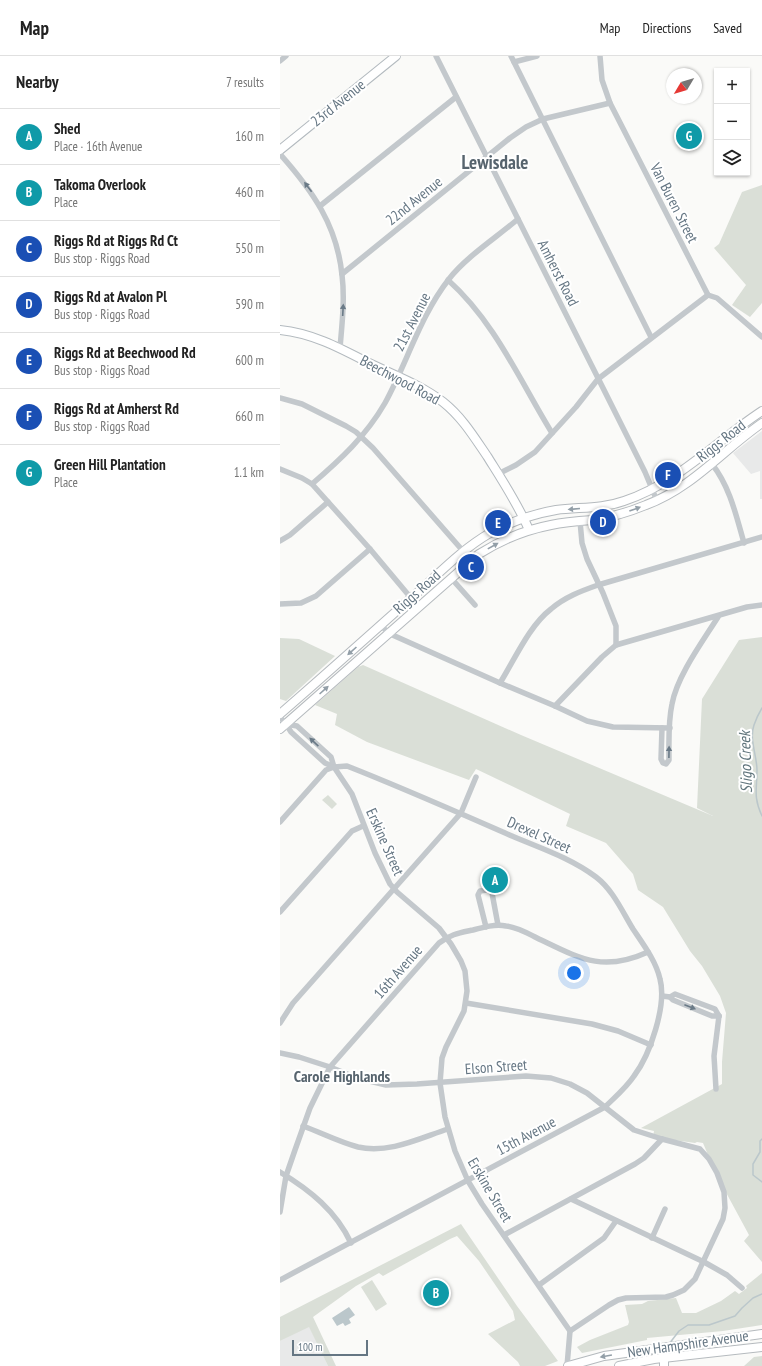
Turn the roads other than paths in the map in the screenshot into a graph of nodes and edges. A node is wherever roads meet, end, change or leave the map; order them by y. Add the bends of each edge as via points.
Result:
1 (286, 56) edge
2 (396, 56) edge
3 (436, 56) edge
4 (511, 56) edge
5 (537, 56) edge
6 (600, 56) edge
7 (280, 61) edge
8 (514, 62) junction
9 (456, 97) junction
10 (610, 103) junction
11 (543, 119) junction
12 (280, 150) edge
13 (280, 154) edge
14 (486, 158) junction
15 (320, 206) junction
16 (518, 219) junction
17 (342, 274) junction
18 (448, 280) junction
19 (708, 296) junction
20 (280, 330) edge
21 (651, 337) junction
22 (762, 337) edge
23 (340, 348) junction
24 (398, 377) junction
25 (598, 379) junction
26 (280, 398) edge
27 (762, 411) edge
28 (762, 423) edge
29 (552, 433) junction
30 (362, 437) junction
31 (712, 464) junction
32 (280, 469) edge
33 (498, 474) junction
34 (312, 484) junction
35 (652, 490) junction
36 (657, 501) junction
37 (328, 502) junction
38 (524, 518) junction
39 (580, 521) junction
40 (529, 530) junction
41 (762, 537) edge
42 (280, 541) edge
43 (744, 543) junction
44 (370, 549) junction
45 (463, 551) junction
46 (451, 578) junction
47 (598, 585) junction
48 (411, 598) junction
49 (280, 604) edge
50 (475, 605) dead end
51 (762, 605) edge
52 (718, 617) junction
53 (381, 625) junction
54 (388, 633) junction
55 (616, 645) junction
56 (500, 683) junction
57 (555, 706) junction
58 (280, 714) edge
59 (280, 717) edge
60 (283, 726) edge
61 (662, 728) junction
62 (670, 728) junction
63 (334, 767) junction
64 (476, 777) dead end
65 (461, 813) junction
66 (280, 822) edge
67 (364, 826) junction
68 (394, 889) junction
69 (280, 912) edge
70 (498, 925) junction
71 (486, 926) junction
72 (446, 938) junction
73 (648, 952) junction
74 (662, 996) junction
75 (466, 1003) junction
76 (280, 1023) edge
77 (651, 1045) junction
78 (280, 1053) edge
79 (330, 1067) junction
80 (440, 1083) junction
81 (716, 1088) dead end
82 (605, 1107) junction
83 (303, 1126) junction
84 (448, 1129) junction
85 (662, 1139) junction
86 (280, 1172) edge
87 (286, 1176) junction
88 (468, 1180) junction
89 (571, 1199) junction
90 (665, 1210) dead end
91 (280, 1212) edge
92 (616, 1221) junction
93 (504, 1235) junction
94 (652, 1238) junction
95 (351, 1243) junction
96 (704, 1262) junction
97 (280, 1280) edge
98 (539, 1285) junction
99 (742, 1288) dead end
100 (570, 1331) junction
101 (762, 1334) edge
102 (762, 1347) edge
103 (668, 1348) junction
104 (664, 1362) edge
105 (568, 1366) edge
106 (619, 1366) edge

1 - 7 street
2 - 12 main road, 23rd Avenue
3 - 9 street, Amherst Road
4 - 8 street
5 - 8 street
6 - 10 street, Van Buren Street via 602,80
8 - 11 street
9 - 14 street, Amherst Road
9 - 15 street
10 - 11 street, 22nd Avenue
10 - 19 street, Van Buren Street
11 - 14 street, 22nd Avenue via 520,131
11 - 21 street
15 -> 13 street via 301,178
14 - 16 street, Amherst Road
14 - 17 street, 22nd Avenue
15 - 17 street via 337,245
16 - 18 street, 21st Avenue
16 - 25 street, Amherst Road
23 -> 17 street
18 - 24 street, 21st Avenue via 424,322
18 - 29 street via 492,330
19 - 21 street
19 - 22 street via 716,298
20 - 23 main road, Beechwood Road via 304,334
21 - 25 street
23 - 24 main road, Beechwood Road
24 - 30 street, 21st Avenue via 381,410
24 - 33 main road, Beechwood Road via 429,392 457,414
25 - 29 street
25 - 35 street, Amherst Road
26 - 30 street via 297,402 334,419
27 - 35 main road, Riggs Road via 684,470
28 - 31 main road, Riggs Road
29 - 33 street via 535,452
30 - 34 street, 21st Avenue
30 - 45 street
31 - 36 main road, Riggs Road via 678,490
31 - 43 street via 728,490
32 - 34 street
33 - 38 main road, Beechwood Road
34 - 37 street
35 - 36 street, Amherst Road
35 -> 38 main road, Riggs Road via 609,505 555,510
39 -> 36 main road, Riggs Road via 616,515
37 - 42 street
37 - 44 street
38 - 40 main road, Beechwood Road
38 - 45 main road, Riggs Road via 490,533
39 - 40 main road, Riggs Road
39 - 47 street via 584,552
46 -> 40 main road, Riggs Road via 483,552
41 - 43 street
43 - 47 street
44 - 48 street
44 - 49 street via 316,596 301,603
45 - 48 main road, Riggs Road
46 - 50 street
46 - 54 main road, Riggs Road
47 - 55 street via 616,626
47 - 56 street via 572,595 545,614
48 - 53 main road, Riggs Road
51 - 52 street via 747,607
52 - 55 street
52 - 62 street via 674,694
53 - 54 street
53 -> 58 main road, Riggs Road
54 - 56 street
60 -> 54 main road, Riggs Road
55 - 57 street
56 - 57 street
57 - 61 street via 578,718 600,724
59 - 60 street
60 - 63 street, Drexel Street via 325,763
63 -> 60 street via 331,757 297,726
61 - 62 street
61 -> 62 street via 661,759 664,764 669,760
63 - 65 street, Drexel Street via 347,766
63 - 66 street via 326,770
63 - 67 street, Erskine Street via 352,794
64 - 65 street
65 - 68 street
65 - 73 street, Drexel Street via 571,862 596,878 606,886
67 - 68 street, Erskine Street via 380,865
67 - 69 street via 352,830
68 - 72 street, Erskine Street via 439,928
68 - 76 street via 293,1003
70 - 71 street, 16th Avenue
70 - 71 street via 492,893 483,890 478,895
70 - 73 street, 16th Avenue via 513,927 593,962 624,961
71 - 72 street, 16th Avenue via 452,934
72 - 75 street, Erskine Street via 458,954 465,971
72 - 79 street, 16th Avenue
73 - 74 street, Drexel Street via 659,973
74 - 77 street, 15th Avenue
74 - 81 street via 670,997 712,1016 720,1016 714,1056
75 - 77 street via 592,1024 618,1031
75 - 80 street, Erskine Street via 442,1058
77 - 82 street, 15th Avenue via 634,1077
78 - 79 street, Elson Street
79 - 80 street, Elson Street via 357,1078 386,1085
79 - 83 street, 16th Avenue
80 - 82 street, Elson Street via 544,1076 570,1084
80 - 84 street, Erskine Street
82 - 85 street, Elson Street via 634,1130
82 - 88 street, 15th Avenue
83 - 84 street via 350,1145 375,1149 394,1146
83 - 87 street, 16th Avenue
84 - 88 street, Erskine Street
85 - 89 street via 635,1164
85 - 96 street, Elson Street via 700,1149 717,1174 724,1192 723,1219
86 - 87 street
87 - 91 street, 16th Avenue
87 - 95 street via 329,1210
88 - 93 street, Erskine Street
88 - 95 street, 15th Avenue
89 - 92 street
89 - 93 street
90 - 94 street
92 - 94 street
92 - 98 street via 604,1238
93 - 98 street, Erskine Street
94 - 96 street
95 - 97 street, 15th Avenue
96 - 99 street via 727,1275
96 - 100 street via 695,1279 684,1290 666,1297 618,1300
98 - 100 street, Erskine Street
100 - 105 street
101 - 103 main road, New Hampshire Avenue
102 - 104 main road, New Hampshire Avenue
103 - 104 main road
103 -> 105 main road, New Hampshire Avenue via 604,1356
104 - 106 main road, New Hampshire Avenue

